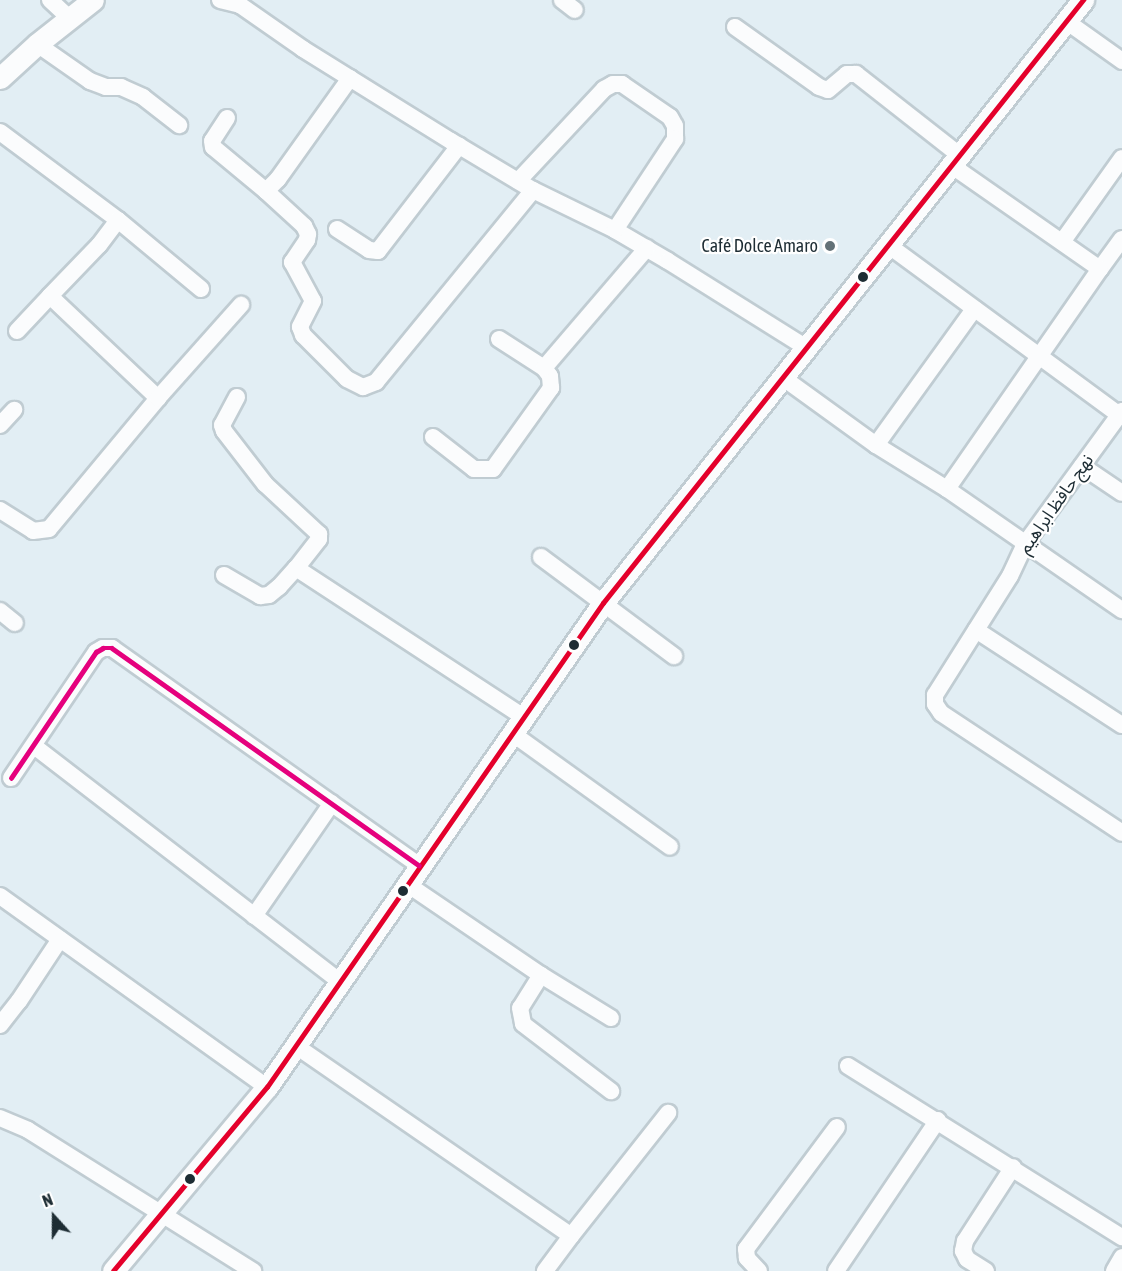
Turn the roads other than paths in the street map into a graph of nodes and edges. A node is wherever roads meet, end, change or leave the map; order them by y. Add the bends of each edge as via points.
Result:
1 (50, 0) edge
2 (93, 0) edge
3 (220, 0) edge
4 (1083, 0) edge
5 (237, 3) edge
6 (69, 18) junction
7 (1066, 21) junction
8 (735, 27) dead end
9 (37, 44) junction
10 (1122, 61) edge
11 (0, 78) edge
12 (350, 78) junction
13 (227, 118) dead end
14 (179, 125) dead end
15 (0, 132) edge
16 (459, 146) junction
17 (1122, 158) edge
18 (955, 160) junction
19 (1108, 176) junction
20 (518, 181) junction
21 (1122, 186) edge
22 (533, 190) junction
23 (266, 191) junction
24 (118, 220) junction
25 (337, 229) dead end
26 (615, 230) junction
27 (1122, 239) edge
28 (1062, 242) junction
29 (888, 245) junction
30 (647, 248) junction
31 (1100, 269) junction
32 (201, 288) dead end
33 (50, 297) junction
34 (242, 305) dead end
35 (974, 309) junction
36 (17, 331) dead end
37 (499, 339) dead end
38 (805, 347) junction
39 (1039, 356) junction
40 (544, 368) junction
41 (782, 377) junction
42 (237, 397) dead end
43 (158, 398) junction
44 (14, 410) dead end
45 (1121, 414) edge
46 (0, 425) edge
47 (433, 437) dead end
48 (876, 445) junction
49 (1082, 466) junction
50 (947, 489) junction
51 (1122, 493) edge
52 (0, 510) edge
53 (1025, 544) junction
54 (541, 557) dead end
55 (296, 568) junction
56 (224, 575) dead end
57 (603, 603) junction
58 (1122, 610) edge
59 (0, 611) edge
60 (15, 623) dead end
61 (976, 630) junction
62 (674, 656) dead end
63 (1122, 725) edge
64 (518, 726) junction
65 (34, 746) junction
66 (11, 778) dead end
67 (332, 803) junction
68 (1122, 833) edge
69 (670, 847) dead end
70 (419, 865) junction
71 (407, 884) junction
72 (0, 896) edge
73 (254, 916) junction
74 (60, 939) junction
75 (541, 975) junction
76 (340, 982) junction
77 (611, 1018) dead end
78 (0, 1024) edge
79 (296, 1046) junction
80 (848, 1066) dead end
81 (267, 1087) junction
82 (611, 1091) dead end
83 (668, 1113) dead end
84 (0, 1118) edge
85 (938, 1120) junction
86 (837, 1127) dead end
87 (1013, 1167) junction
88 (164, 1213) junction
89 (571, 1236) junction
90 (1122, 1237) edge
91 (1122, 1257) edge
92 (113, 1271) edge
93 (253, 1271) edge
94 (545, 1271) edge
95 (759, 1271) edge
96 (836, 1271) edge
97 (986, 1271) edge
98 (1114, 1271) edge

1 - 6 street
2 - 6 main road
3 - 5 street
4 - 7 main road
5 - 12 street
6 - 9 main road
7 - 10 street
7 - 18 main road
8 - 18 street via 819,87 828,90 847,74 856,74
9 - 11 main road
9 - 14 street via 90,81 121,87 143,97
12 - 16 street
12 - 23 street
13 - 23 street via 212,141 213,147
15 - 24 street
16 - 20 street
16 - 25 street via 378,251 369,250
17 - 19 street
18 - 28 street
18 - 29 main road
19 - 21 street
19 - 28 street
20 - 22 street
20 - 26 street via 604,89 622,84 670,117 675,139
22 - 23 street via 376,382 363,387 347,379 303,335 300,327 313,301 292,262 308,234
22 - 26 street
24 - 32 street
24 - 33 street
26 - 30 street
27 - 31 street
28 - 31 street
29 - 35 street
29 - 38 main road
30 - 38 street
30 - 40 street
31 - 39 street
33 - 36 street
33 - 43 street
34 - 43 street
35 - 39 street
35 - 48 street
37 - 40 street
38 - 41 main road
39 - 45 street
39 - 50 street
40 - 47 street via 550,376 551,388 493,469 474,469
41 - 48 street
41 - 57 main road
42 - 55 street via 222,425 224,431 265,484 319,534
43 - 52 street via 49,529 33,531
44 - 46 street
45 - 49 street, نهج حافظ ابراهيم
48 - 50 street
49 - 51 street
49 - 53 street, نهج حافظ ابراهيم
50 - 53 street
53 - 58 street
53 - 61 street, نهج حافظ ابراهيم
54 - 57 street
55 - 56 street via 269,595 260,596
55 - 64 street
57 - 62 street
57 - 64 main road
59 - 60 street
61 - 63 street
61 - 68 street, نهج حافظ ابراهيم via 935,695 941,713
64 - 69 street
64 - 70 main road
65 - 66 street
65 - 67 street via 96,652 112,648
65 - 73 street
67 - 70 street
67 - 73 street
70 - 71 main road
71 - 75 street
71 - 76 main road
72 - 74 street
73 - 76 street
74 - 78 street
74 - 81 street
75 - 77 street
75 - 82 street via 520,1008 523,1024
76 - 79 main road
79 - 81 main road
79 - 89 street
80 - 85 street
81 - 88 main road
83 - 89 street
84 - 88 street via 28,1130
85 - 87 street
85 - 96 street
86 - 95 street via 746,1249 747,1258
87 - 90 street
87 - 97 street via 965,1241 963,1251 967,1259
88 - 92 main road
88 - 93 street
89 - 94 street
91 - 98 street

